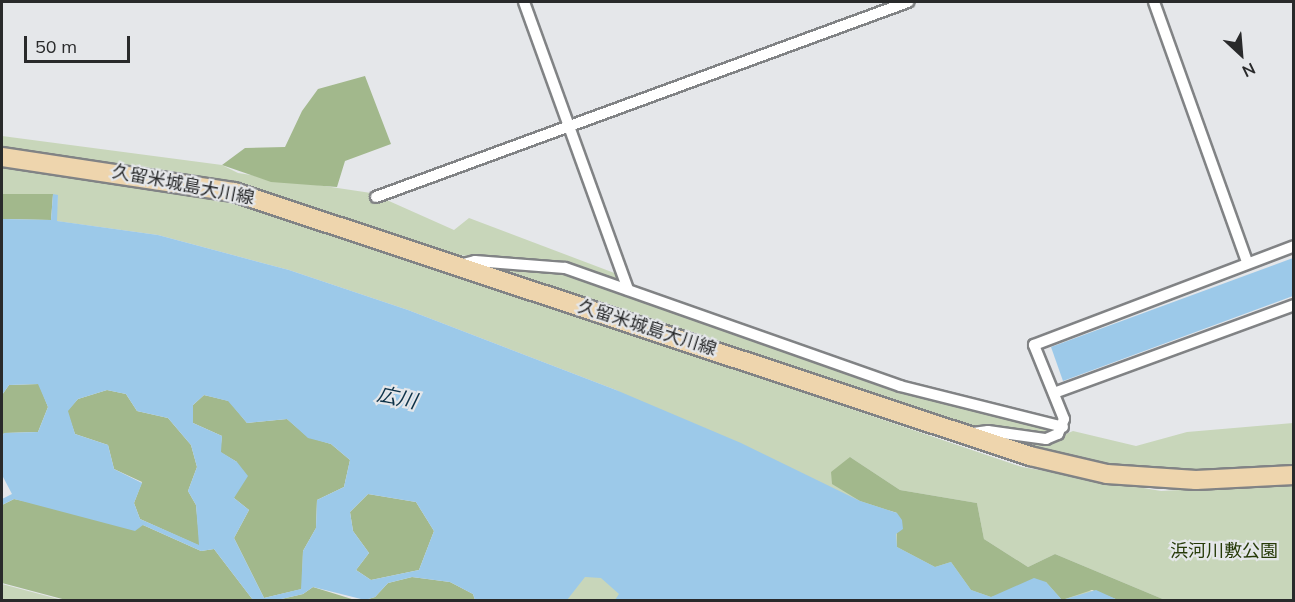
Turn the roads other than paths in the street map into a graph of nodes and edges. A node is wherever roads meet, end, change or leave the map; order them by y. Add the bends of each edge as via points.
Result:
1 (524, 2) edge
2 (908, 2) edge
3 (1154, 2) edge
4 (570, 126) junction
5 (2, 157) edge
6 (376, 197) dead end
7 (1293, 246) edge
8 (1248, 262) junction
9 (458, 265) junction
10 (628, 290) junction
11 (1293, 305) edge
12 (1054, 393) junction
13 (1063, 428) junction
14 (964, 434) junction
15 (1293, 475) edge

1 - 4 street
2 - 4 street
3 - 8 street
4 - 6 street
4 - 10 street
5 - 9 main road, 久留米城島大川線 via 234,192
7 - 8 street
8 - 12 street via 1034,345
9 - 10 street via 475,261 565,268
9 - 14 main road, 久留米城島大川線
10 - 13 street via 900,386
11 - 12 street
12 - 13 street
13 - 14 street via 1046,439 988,431
14 - 15 main road, 久留米城島大川線 via 1030,456 1107,474 1196,480

